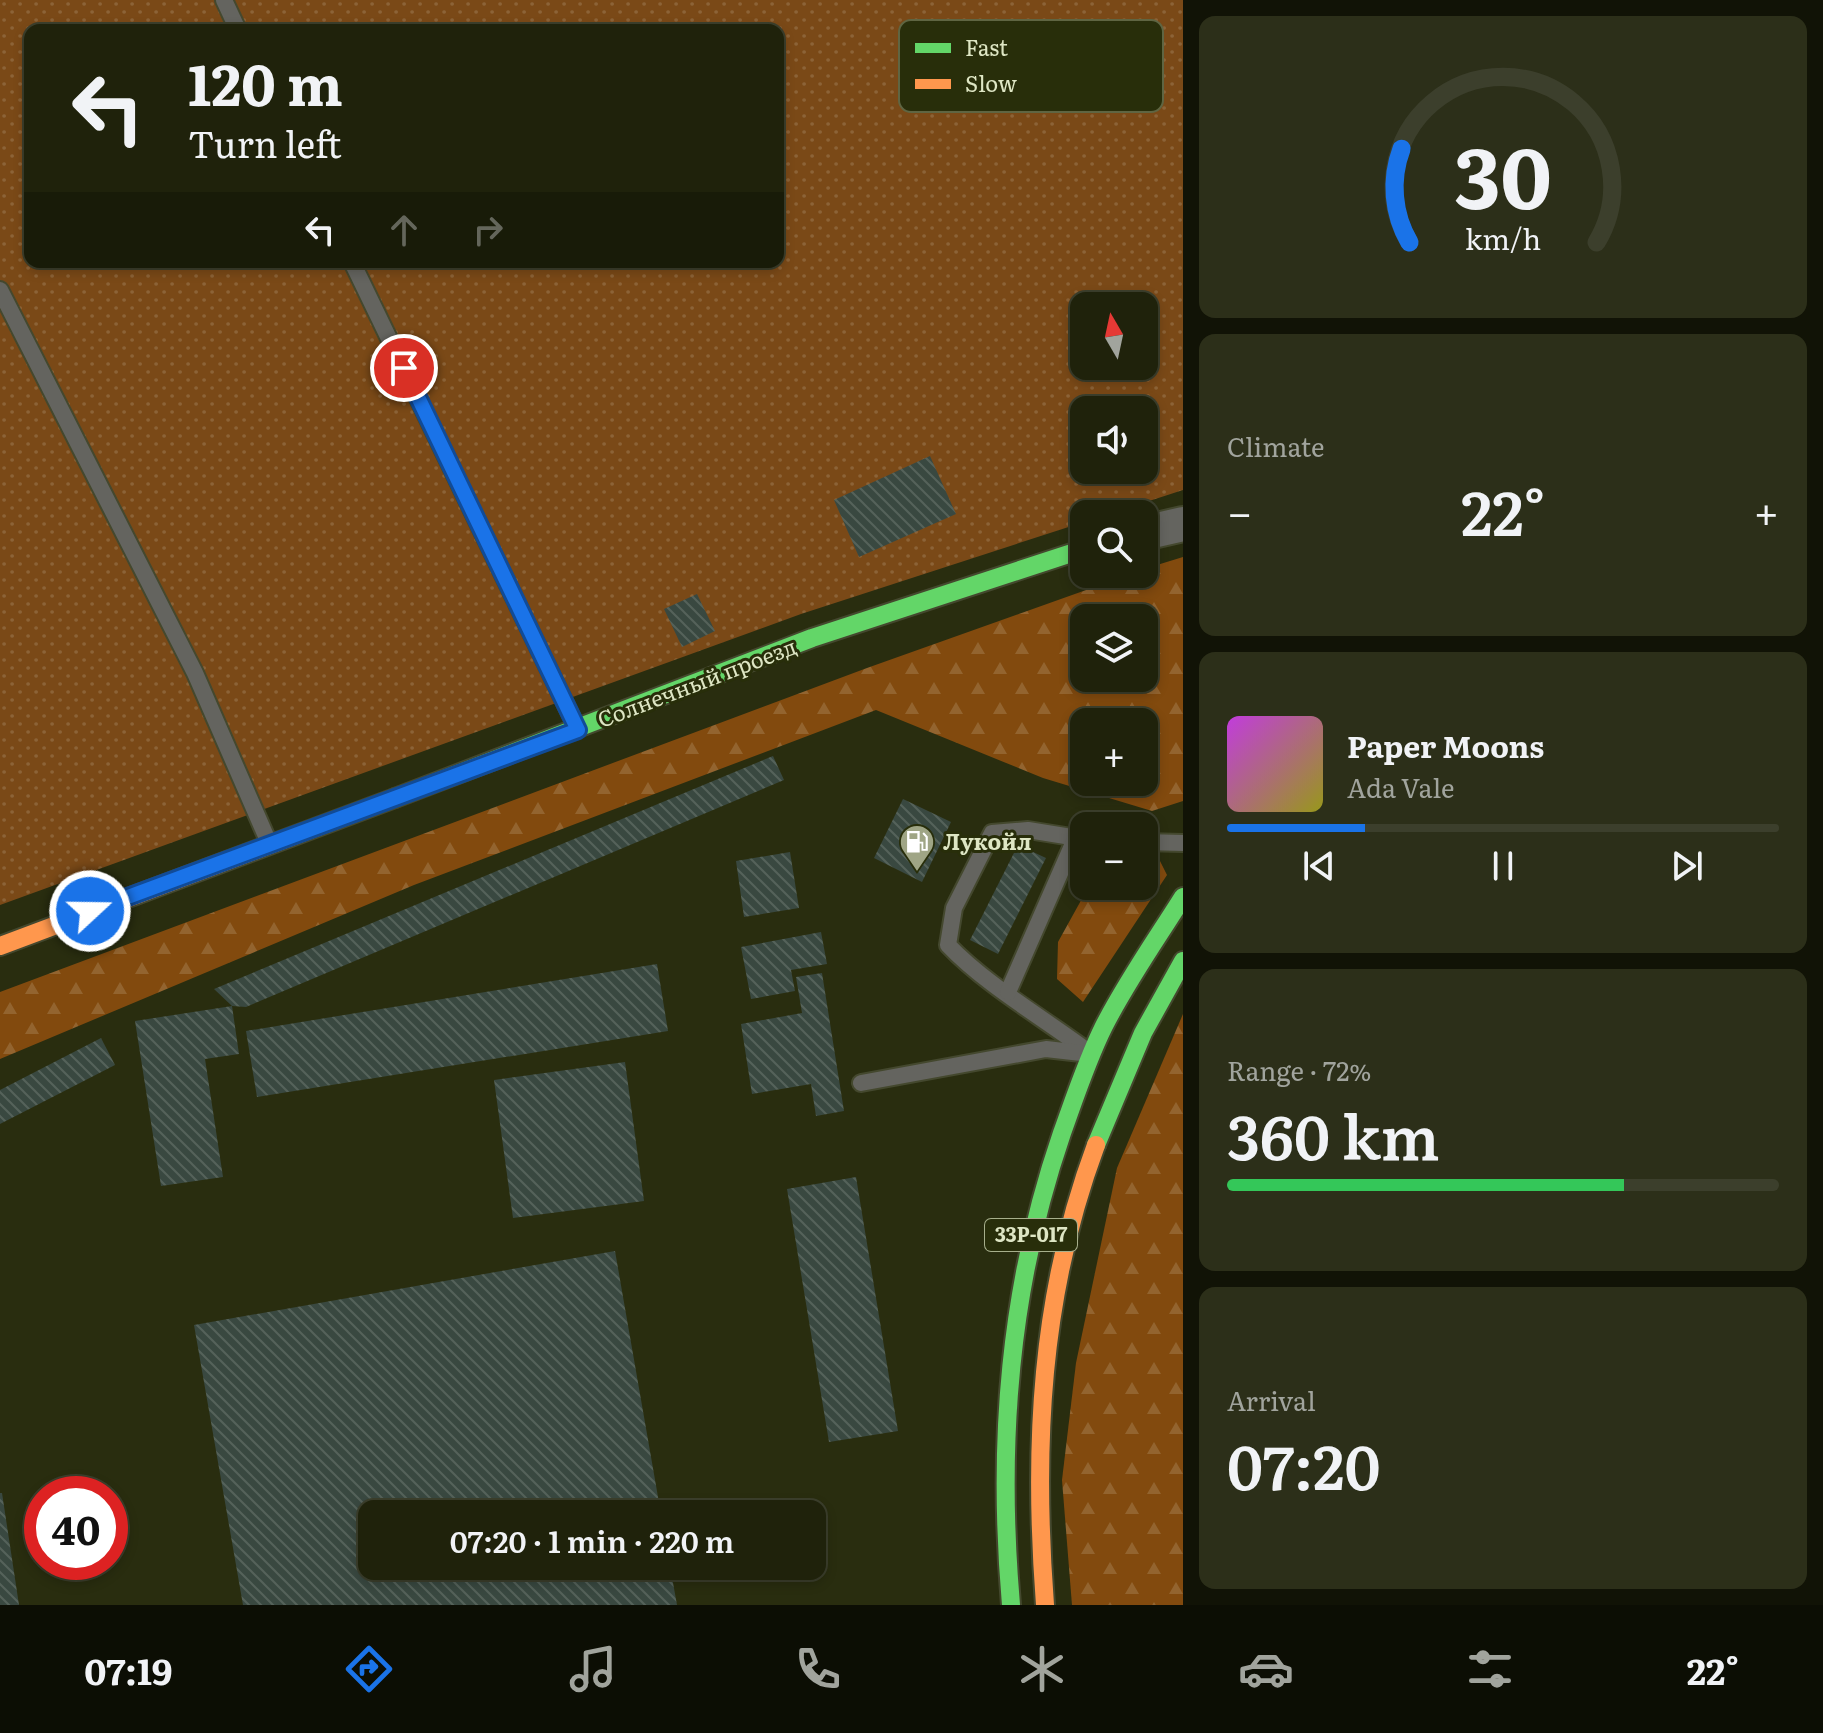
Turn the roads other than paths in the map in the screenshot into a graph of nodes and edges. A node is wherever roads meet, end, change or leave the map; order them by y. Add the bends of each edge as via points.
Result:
1 (224, 0) edge
2 (235, 24) edge
3 (355, 268) edge
4 (0, 290) edge
5 (1183, 524) edge
6 (1158, 530) edge
7 (1070, 554) edge
8 (578, 730) junction
9 (1070, 837) edge
10 (1158, 842) edge
11 (269, 843) junction
12 (1183, 843) edge
13 (1070, 860) edge
14 (1183, 897) edge
15 (0, 946) edge
16 (1183, 961) edge
17 (1008, 992) junction
18 (1092, 1054) junction
19 (861, 1083) dead end
20 (1008, 1576) junction
21 (994, 1595) dead end
22 (1011, 1605) edge
23 (1045, 1605) edge

1 - 2 lane
3 - 8 lane
4 - 11 lane via 195,673
5 - 6 street
7 - 8 main road, Солнечный проезд via 812,638
8 - 11 main road, Солнечный проезд
9 - 17 lane via 1028,830 992,833 954,908 948,945 974,972
10 - 12 lane
11 - 15 main road, Солнечный проезд
13 - 17 lane
14 - 18 main road, 33Р-017 via 1123,992
16 - 23 main road, 33Р-017 via 1140,1037 1098,1138 1046,1321 1037,1487
17 - 18 lane
18 - 19 lane via 1046,1049
18 - 20 main road, 33Р-017 via 1036,1214 1013,1320 1004,1394
20 - 21 lane
20 - 22 main road, 33Р-017

